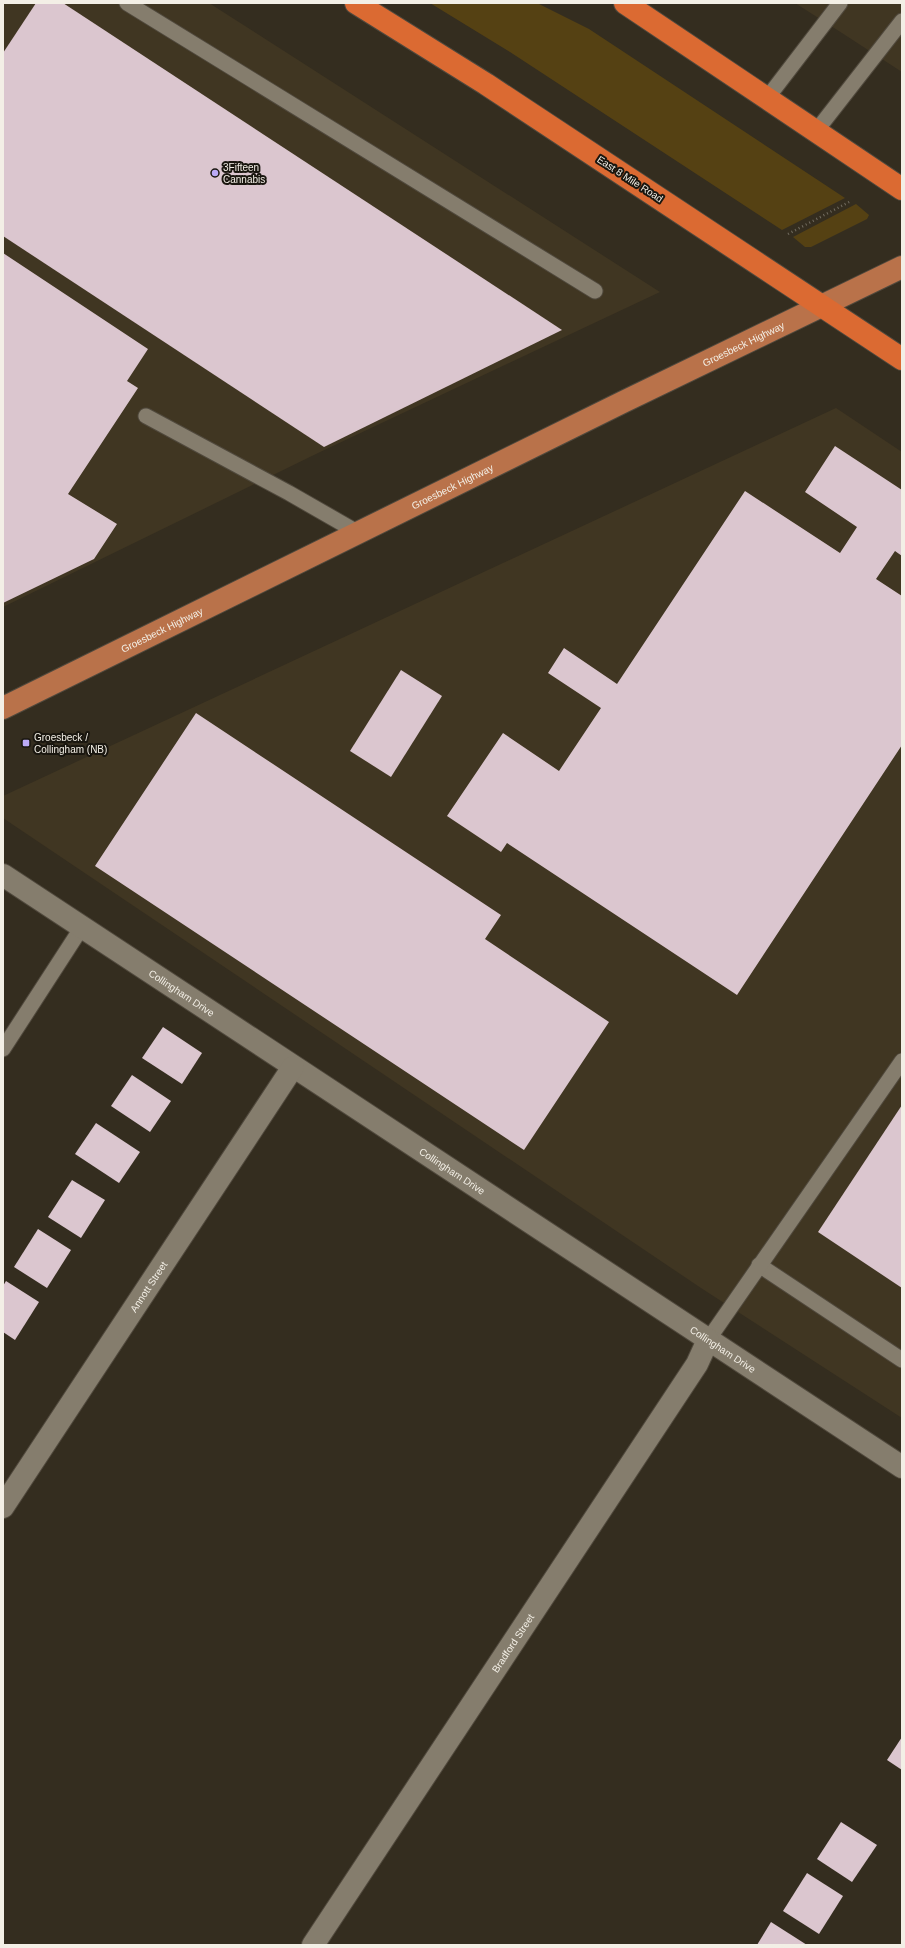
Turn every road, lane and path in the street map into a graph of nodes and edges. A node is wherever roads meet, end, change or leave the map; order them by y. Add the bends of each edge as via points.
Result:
1 (127, 3) edge
2 (356, 3) edge
3 (626, 3) edge
4 (840, 3) edge
5 (902, 21) edge
6 (768, 97) junction
7 (817, 130) junction
8 (902, 188) edge
9 (851, 201) dead end
10 (788, 234) dead end
11 (902, 267) edge
12 (595, 291) dead end
13 (822, 305) junction
14 (902, 360) edge
15 (146, 416) dead end
16 (357, 532) junction
17 (3, 708) edge
18 (3, 875) edge
19 (82, 927) junction
20 (3, 1049) edge
21 (902, 1062) edge
22 (293, 1067) junction
23 (759, 1265) junction
24 (708, 1340) junction
25 (902, 1360) edge
26 (902, 1467) edge
27 (3, 1507) edge
28 (313, 1945) edge

1 - 12 lane
2 - 13 highway, East 8 Mile Road via 493,88
3 - 6 highway
4 - 6 lane
5 - 7 lane
6 - 7 highway
7 - 8 highway
9 - 10 path
11 - 13 main road, Groesbeck Highway
13 - 14 highway, East 8 Mile Road
13 - 16 main road, Groesbeck Highway
15 - 16 lane
16 - 17 main road, Groesbeck Highway
18 - 19 street, Collingham Drive
19 - 20 lane
19 - 22 street, Collingham Drive
21 - 23 lane
22 - 24 street, Collingham Drive
22 - 27 street, Annott Street
23 - 24 lane
23 - 25 lane
24 - 26 street, Collingham Drive
24 - 28 street, Bradford Street via 693,1371

